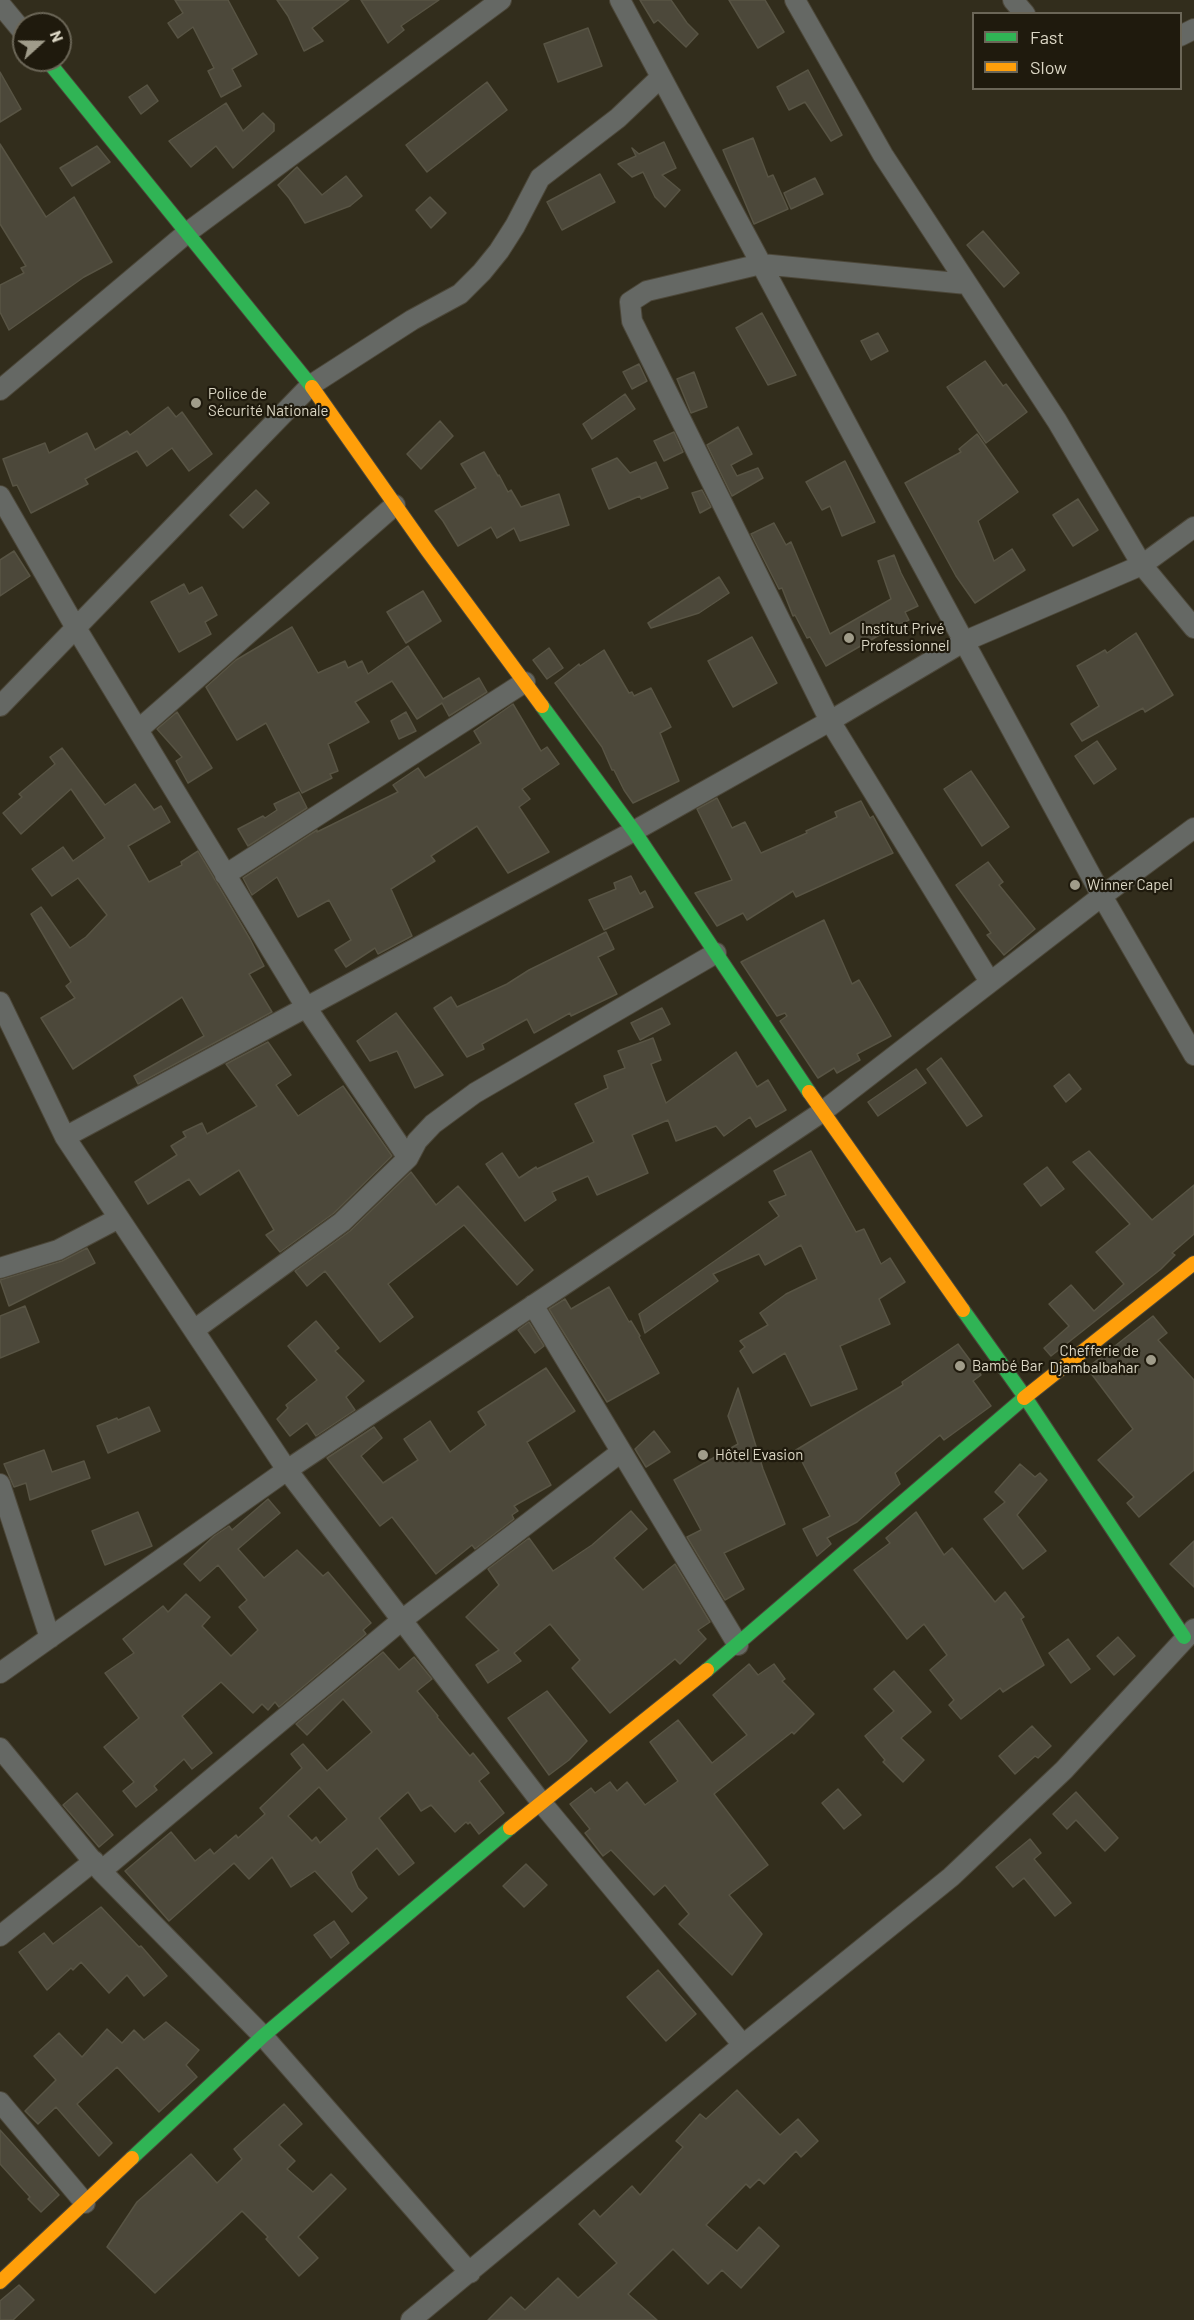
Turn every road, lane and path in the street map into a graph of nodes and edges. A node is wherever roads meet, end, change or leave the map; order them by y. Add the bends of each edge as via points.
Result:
1 (501, 0) edge
2 (620, 0) edge
3 (795, 0) edge
4 (1013, 0) edge
5 (0, 4) edge
6 (1023, 12) edge
7 (12, 18) edge
8 (56, 72) edge
9 (661, 77) junction
10 (188, 232) junction
11 (761, 264) junction
12 (968, 284) junction
13 (311, 385) junction
14 (0, 390) edge
15 (0, 496) edge
16 (395, 505) junction
17 (1194, 527) edge
18 (1142, 565) junction
19 (76, 628) junction
20 (1194, 628) edge
21 (965, 641) junction
22 (525, 682) junction
23 (0, 706) edge
24 (830, 721) junction
25 (138, 730) junction
26 (1194, 828) edge
27 (634, 831) junction
28 (225, 874) junction
29 (1102, 896) junction
30 (716, 953) junction
31 (990, 982) junction
32 (0, 1002) edge
33 (306, 1007) junction
34 (1194, 1055) edge
35 (822, 1112) junction
36 (65, 1137) junction
37 (408, 1158) junction
38 (119, 1218) junction
39 (1194, 1263) edge
40 (0, 1268) edge
41 (533, 1305) junction
42 (194, 1330) junction
43 (1025, 1397) junction
44 (621, 1452) junction
45 (287, 1470) junction
46 (0, 1484) edge
47 (402, 1620) junction
48 (1189, 1633) edge
49 (50, 1638) junction
50 (738, 1645) junction
51 (0, 1673) edge
52 (0, 1748) edge
53 (541, 1802) junction
54 (98, 1866) junction
55 (0, 1936) edge
56 (262, 2036) junction
57 (742, 2045) junction
58 (0, 2102) edge
59 (85, 2203) junction
60 (470, 2273) junction
61 (2, 2276) edge
62 (411, 2320) edge

1 - 10 street
2 - 9 street
3 - 12 street via 883,155
4 - 6 street
5 - 7 street
8 - 10 street
9 - 11 street
9 - 13 street via 618,118 540,178 499,251 459,294
10 - 13 street
10 - 14 street
11 - 12 street
11 - 21 street
11 - 24 street via 646,291 630,302 632,321
12 - 18 street via 1057,421
13 - 16 street
13 - 19 street
15 - 19 street
16 - 22 street
16 - 25 street
17 - 18 street
18 - 20 street
18 - 21 street
19 - 23 street
19 - 25 street
21 - 24 street
21 - 29 street
22 - 27 street
22 - 28 street
24 - 27 street
24 - 31 street
25 - 28 street
26 - 29 street
27 - 30 street
27 - 33 street
28 - 33 street
29 - 31 street
29 - 34 street
30 - 35 street
30 - 37 street via 476,1094 433,1124
31 - 35 street
32 - 36 street
33 - 36 street
33 - 37 street
35 - 41 street
35 - 43 street
36 - 38 street
37 - 42 street via 342,1222
38 - 40 street via 58,1250
38 - 42 street
39 - 43 street
41 - 44 street
41 - 45 street
42 - 45 street
43 - 48 street
43 - 50 street
44 - 47 street
44 - 50 street
45 - 47 street
45 - 49 street
46 - 49 street
47 - 53 street
47 - 54 street
48 - 57 street via 1064,1770 951,1877
49 - 51 street
50 - 53 street
52 - 54 street
53 - 56 street
53 - 57 street
54 - 55 street
54 - 56 street
56 - 59 street
56 - 60 street
57 - 60 street
58 - 59 street
59 - 61 street
60 - 62 street

